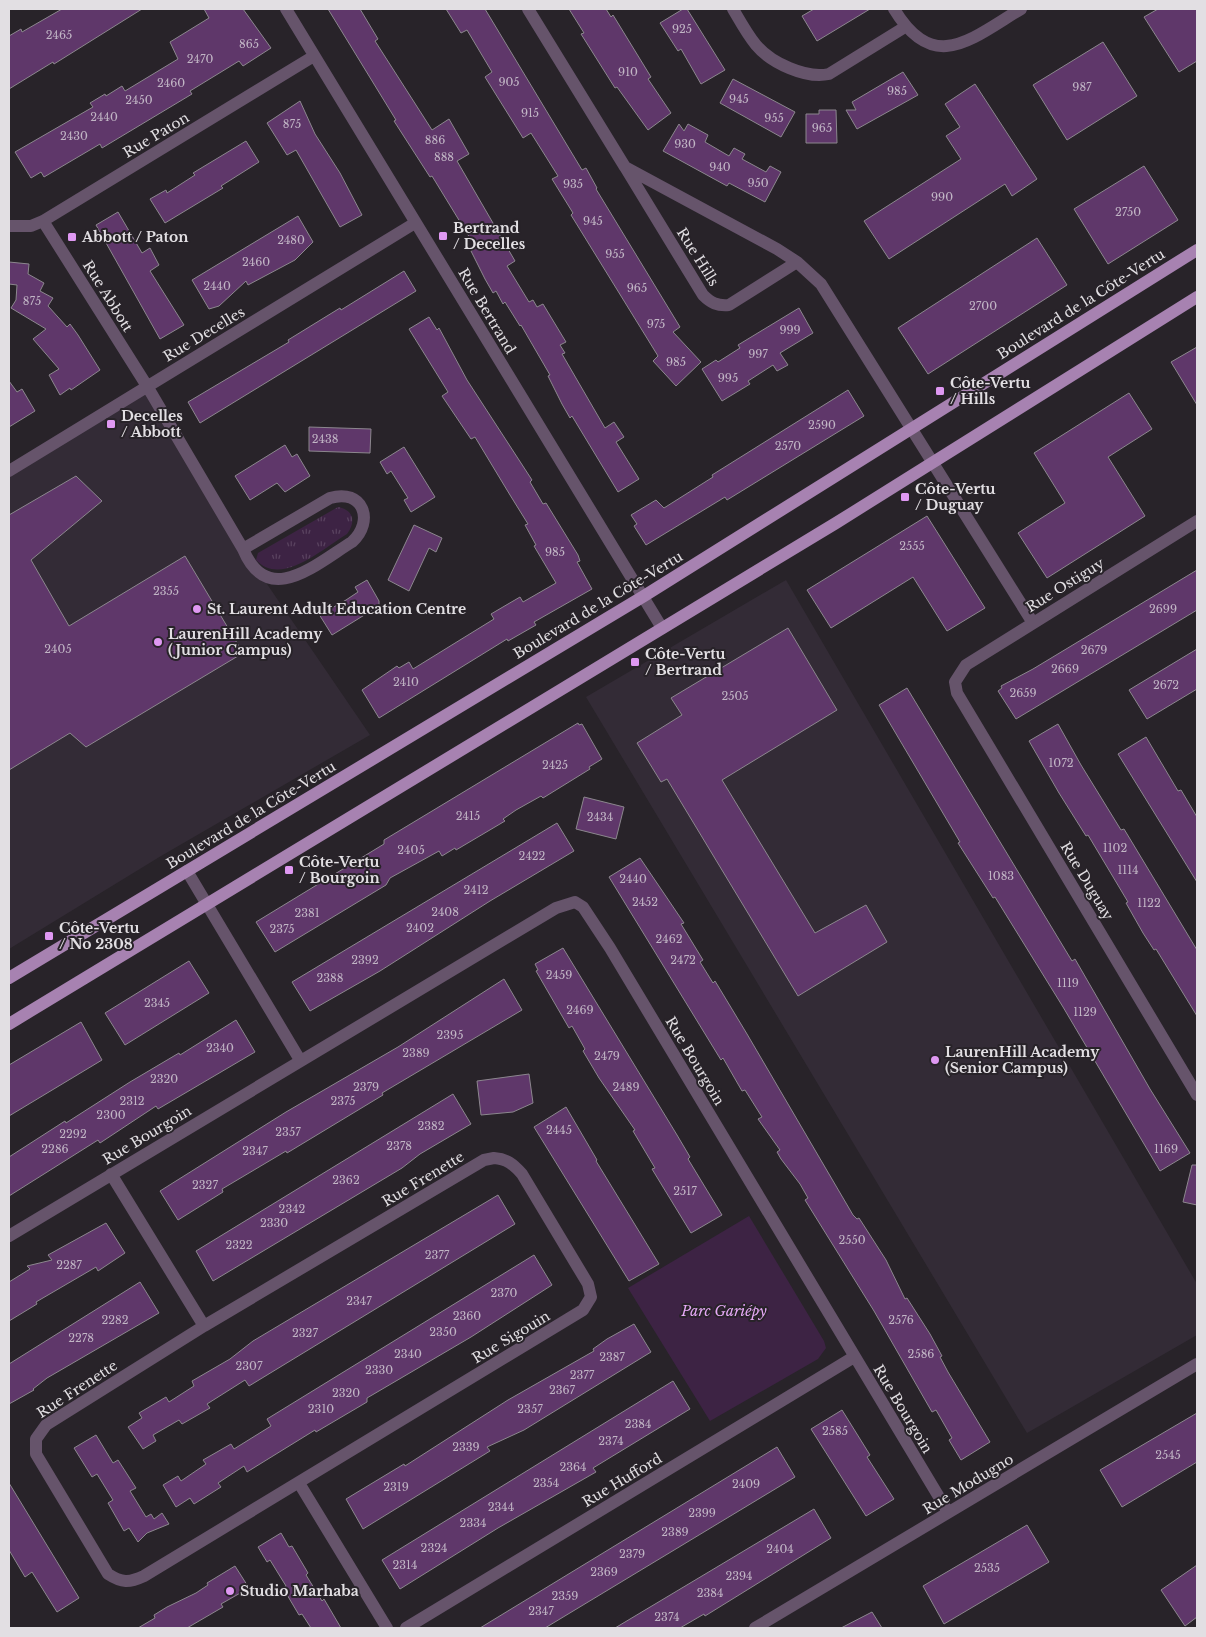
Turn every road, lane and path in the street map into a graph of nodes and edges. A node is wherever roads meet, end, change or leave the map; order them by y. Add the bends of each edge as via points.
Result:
1 (286, 9) edge
2 (528, 9) edge
3 (733, 9) edge
4 (894, 9) edge
5 (1021, 9) edge
6 (905, 27) junction
7 (314, 56) junction
8 (625, 167) junction
9 (43, 221) junction
10 (415, 223) junction
11 (9, 226) edge
12 (1197, 250) edge
13 (796, 262) junction
14 (1197, 297) edge
15 (147, 386) junction
16 (911, 428) junction
17 (934, 462) junction
18 (9, 471) edge
19 (1197, 521) edge
20 (243, 549) junction
21 (644, 596) junction
22 (1033, 623) junction
23 (662, 628) junction
24 (955, 682) joint
25 (187, 871) junction
26 (207, 903) junction
27 (9, 978) edge
28 (9, 1024) edge
29 (300, 1060) junction
30 (1197, 1095) edge
31 (504, 1158) joint
32 (111, 1174) junction
33 (9, 1236) edge
34 (204, 1326) junction
35 (854, 1357) junction
36 (1197, 1364) edge
37 (299, 1483) junction
38 (948, 1512) junction
39 (119, 1581) joint
40 (387, 1628) edge
41 (406, 1628) edge
42 (755, 1628) edge

1 - 7 street, Rue Bertrand
2 - 8 street, Rue Hills
3 - 6 street via 765,54 816,77 829,74
4 - 6 street
5 - 6 street via 962,45 946,47 931,44 916,38
7 - 9 street, Rue Paton
7 - 10 street, Rue Bertrand
8 - 13 street
8 - 13 street, Rue Hills via 702,295 716,305 729,305
9 - 11 street, Rue Paton via 31,226
9 - 15 street, Rue Abbott
10 - 15 street, Rue Decelles
10 - 21 street, Rue Bertrand
12 - 16 main road, Boulevard de la Côte-Vertu
13 - 16 street via 821,284
14 - 17 main road
15 - 18 street, Rue Decelles
15 - 20 street, Rue Abbott
16 - 17 street
16 - 21 main road, Boulevard de la Côte-Vertu
17 - 22 street
17 - 23 main road
19 - 22 street, Rue Ostiguy
20 - 20 street, Rue Abbott via 250,565 261,576 290,579 360,535 364,512 360,503 351,497 335,496
21 - 23 street, Rue Bertrand
21 - 25 main road, Boulevard de la Côte-Vertu
22 - 24 street, Rue Ostiguy via 966,665
23 - 26 main road
24 - 30 street, Rue Duguay via 957,693
25 - 26 street
25 - 27 main road, Boulevard de la Côte-Vertu
26 - 28 main road
26 - 29 street
29 - 32 street, Rue Bourgoin
29 - 35 street, Rue Bourgoin via 556,908 575,902 583,907 620,965
31 - 34 street, Rue Frenette via 484,1160
31 - 37 street, Rue Sigouin via 522,1174 588,1284 591,1291 588,1304
32 - 33 street, Rue Bourgoin
32 - 34 street
34 - 39 street, Rue Frenette via 46,1424 36,1439 36,1454 44,1470 108,1574
35 - 38 street, Rue Bourgoin
35 - 41 street, Rue Hufford
36 - 38 street, Rue Modugno
37 - 39 street, Rue Sigouin via 144,1576 131,1582
37 - 40 street
38 - 42 street, Rue Modugno

